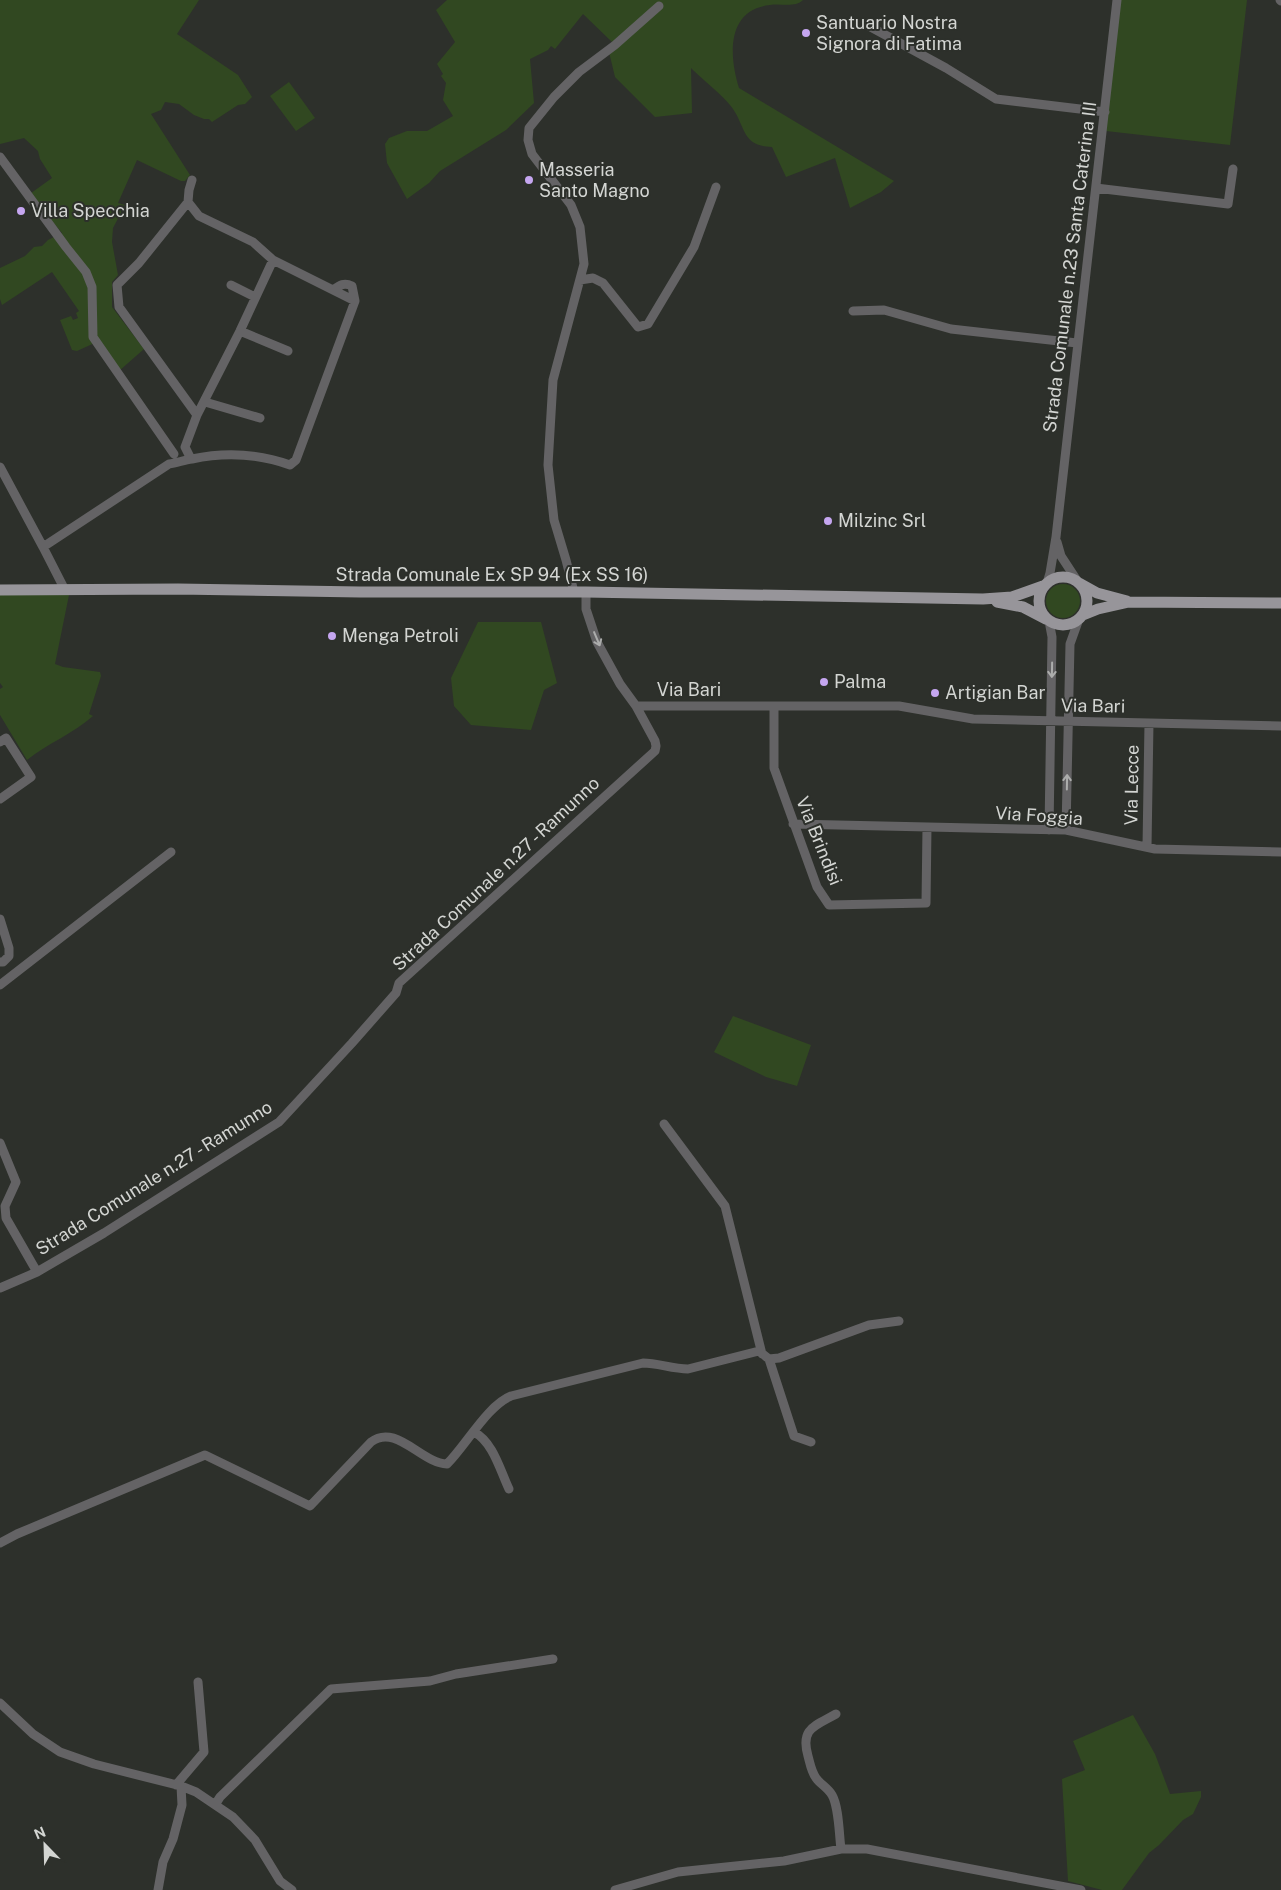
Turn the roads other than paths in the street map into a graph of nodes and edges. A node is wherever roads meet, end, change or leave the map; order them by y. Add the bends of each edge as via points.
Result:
1 (1117, 0) edge
2 (659, 6) dead end
3 (867, 25) dead end
4 (1105, 112) junction
5 (0, 157) edge
6 (1233, 169) dead end
7 (192, 180) dead end
8 (716, 187) dead end
9 (1096, 188) junction
10 (188, 202) junction
11 (273, 260) junction
12 (580, 280) junction
13 (231, 285) dead end
14 (255, 297) junction
15 (854, 311) dead end
16 (240, 331) junction
17 (1077, 343) junction
18 (288, 351) dead end
19 (206, 402) junction
20 (197, 416) junction
21 (260, 418) dead end
22 (185, 447) junction
23 (174, 454) junction
24 (191, 459) junction
25 (169, 464) junction
26 (0, 467) edge
27 (1056, 537) junction
28 (43, 547) junction
29 (1078, 582) junction
30 (1045, 585) junction
31 (0, 590) edge
32 (65, 590) junction
33 (580, 592) junction
34 (983, 599) junction
35 (1129, 602) junction
36 (1281, 603) edge
37 (1081, 617) junction
38 (1048, 620) junction
39 (636, 706) junction
40 (774, 706) junction
41 (1051, 721) junction
42 (1068, 722) junction
43 (1149, 724) junction
44 (1281, 726) edge
45 (0, 742) edge
46 (0, 799) edge
47 (793, 824) junction
48 (927, 827) junction
49 (1050, 830) junction
50 (1066, 830) junction
51 (1147, 848) junction
52 (170, 852) dead end
53 (1281, 852) edge
54 (0, 919) edge
55 (0, 962) edge
56 (0, 985) edge
57 (664, 1124) dead end
58 (0, 1142) edge
59 (37, 1272) junction
60 (0, 1288) edge
61 (899, 1321) dead end
62 (766, 1356) junction
63 (474, 1432) junction
64 (811, 1442) dead end
65 (509, 1489) dead end
66 (0, 1543) edge
67 (553, 1659) dead end
68 (198, 1682) dead end
69 (0, 1703) edge
70 (836, 1714) dead end
71 (178, 1786) junction
72 (215, 1805) junction
73 (841, 1849) junction
74 (285, 1888) edge
75 (158, 1890) edge
76 (615, 1890) edge
77 (1081, 1890) edge

1 - 4 street, Strada Comunale n.23 Santa Caterina III
2 - 12 street via 616,45 579,72 529,128 532,154 571,205 580,227 584,264
3 - 4 street via 946,68 996,100
4 - 9 street, Strada Comunale n.23 Santa Caterina III
5 - 23 street via 86,272 92,287 93,337
6 - 9 street via 1228,204
7 - 10 street
8 - 12 street via 694,246 648,324 638,327 603,283 593,278
9 - 17 street, Strada Comunale n.23 Santa Caterina III
10 - 11 street via 199,216 253,242
10 - 20 street via 118,285 119,307
11 - 14 street
11 - 24 street via 355,301 296,460 290,465 240,455
12 - 33 street via 553,380 548,465 554,520
13 - 14 street
14 - 16 street
15 - 17 street via 884,310 951,329
16 - 18 street
16 - 19 street
17 - 27 street, Strada Comunale n.23 Santa Caterina III
19 - 20 street
19 - 21 street
20 - 22 street
22 - 23 street
22 - 24 street
23 - 25 street
24 - 25 street
25 - 28 street
26 - 28 street
27 - 29 street via 1061,556
27 - 30 street, Strada Comunale n.23 Santa Caterina III
28 - 32 street
29 - 30 main road via 1062,577 1054,578
29 - 35 main road
29 - 37 main road via 1087,602
30 - 34 main road, Strada Comunale Ex SP 94 (Ex SS 16) via 1012,597
30 - 38 main road via 1038,600
31 - 32 main road, Strada Comunale Ex SP 94 (Ex SS 16)
32 - 33 main road, Strada Comunale Ex SP 94 (Ex SS 16)
33 - 34 main road, Strada Comunale Ex SP 94 (Ex SS 16)
33 -> 39 street via 597,642
34 - 38 main road, Strada Comunale Ex SP 94 (Ex SS 16) via 1023,607
35 - 36 main road
35 - 37 main road via 1098,609
37 - 38 main road via 1065,625
37 - 42 street via 1070,644
38 -> 41 street via 1052,637
39 - 40 street, Via Bari
39 - 59 street, Strada Comunale n.27 - Ramunno via 655,741 655,751 399,983 390,1000 279,1122
40 - 41 street, Via Bari via 899,706 973,719
40 - 47 street, Via Brindisi via 774,768
41 - 42 street, Via Bari
41 - 49 street
42 - 43 street, Via Bari
50 -> 42 street
43 - 44 street, Via Bari
43 - 51 street, Via Lecce
45 - 46 street via 6,738 31,777
47 - 48 street, Via Foggia
47 - 48 street, Via Brindisi via 816,887 829,905 926,903
48 - 49 street, Via Foggia
49 - 50 street, Via Foggia
50 - 51 street, Via Foggia
51 - 53 street, Via Foggia
52 - 56 street
54 - 55 street via 9,956
57 - 62 street via 725,1206
58 - 59 street via 16,1182 5,1206 6,1218
59 - 60 street, Strada Comunale n.27 - Ramunno
61 - 62 street via 869,1325 779,1358
62 - 63 street via 759,1352 688,1369 643,1363 510,1396 496,1404
62 - 64 street via 794,1436
63 - 65 street via 489,1445
63 - 66 street via 447,1464 438,1464 392,1437 378,1436 310,1506 205,1455
67 - 72 street via 430,1681 331,1689 220,1796
68 - 71 street via 204,1752
69 - 71 street via 33,1734 60,1752
70 - 73 street via 810,1728 805,1744 812,1771 834,1802
71 - 72 street via 196,1792
71 - 75 street via 182,1805 163,1862
72 - 74 street via 233,1817 255,1840
73 - 76 street via 776,1862 678,1872
73 - 77 street via 867,1849

